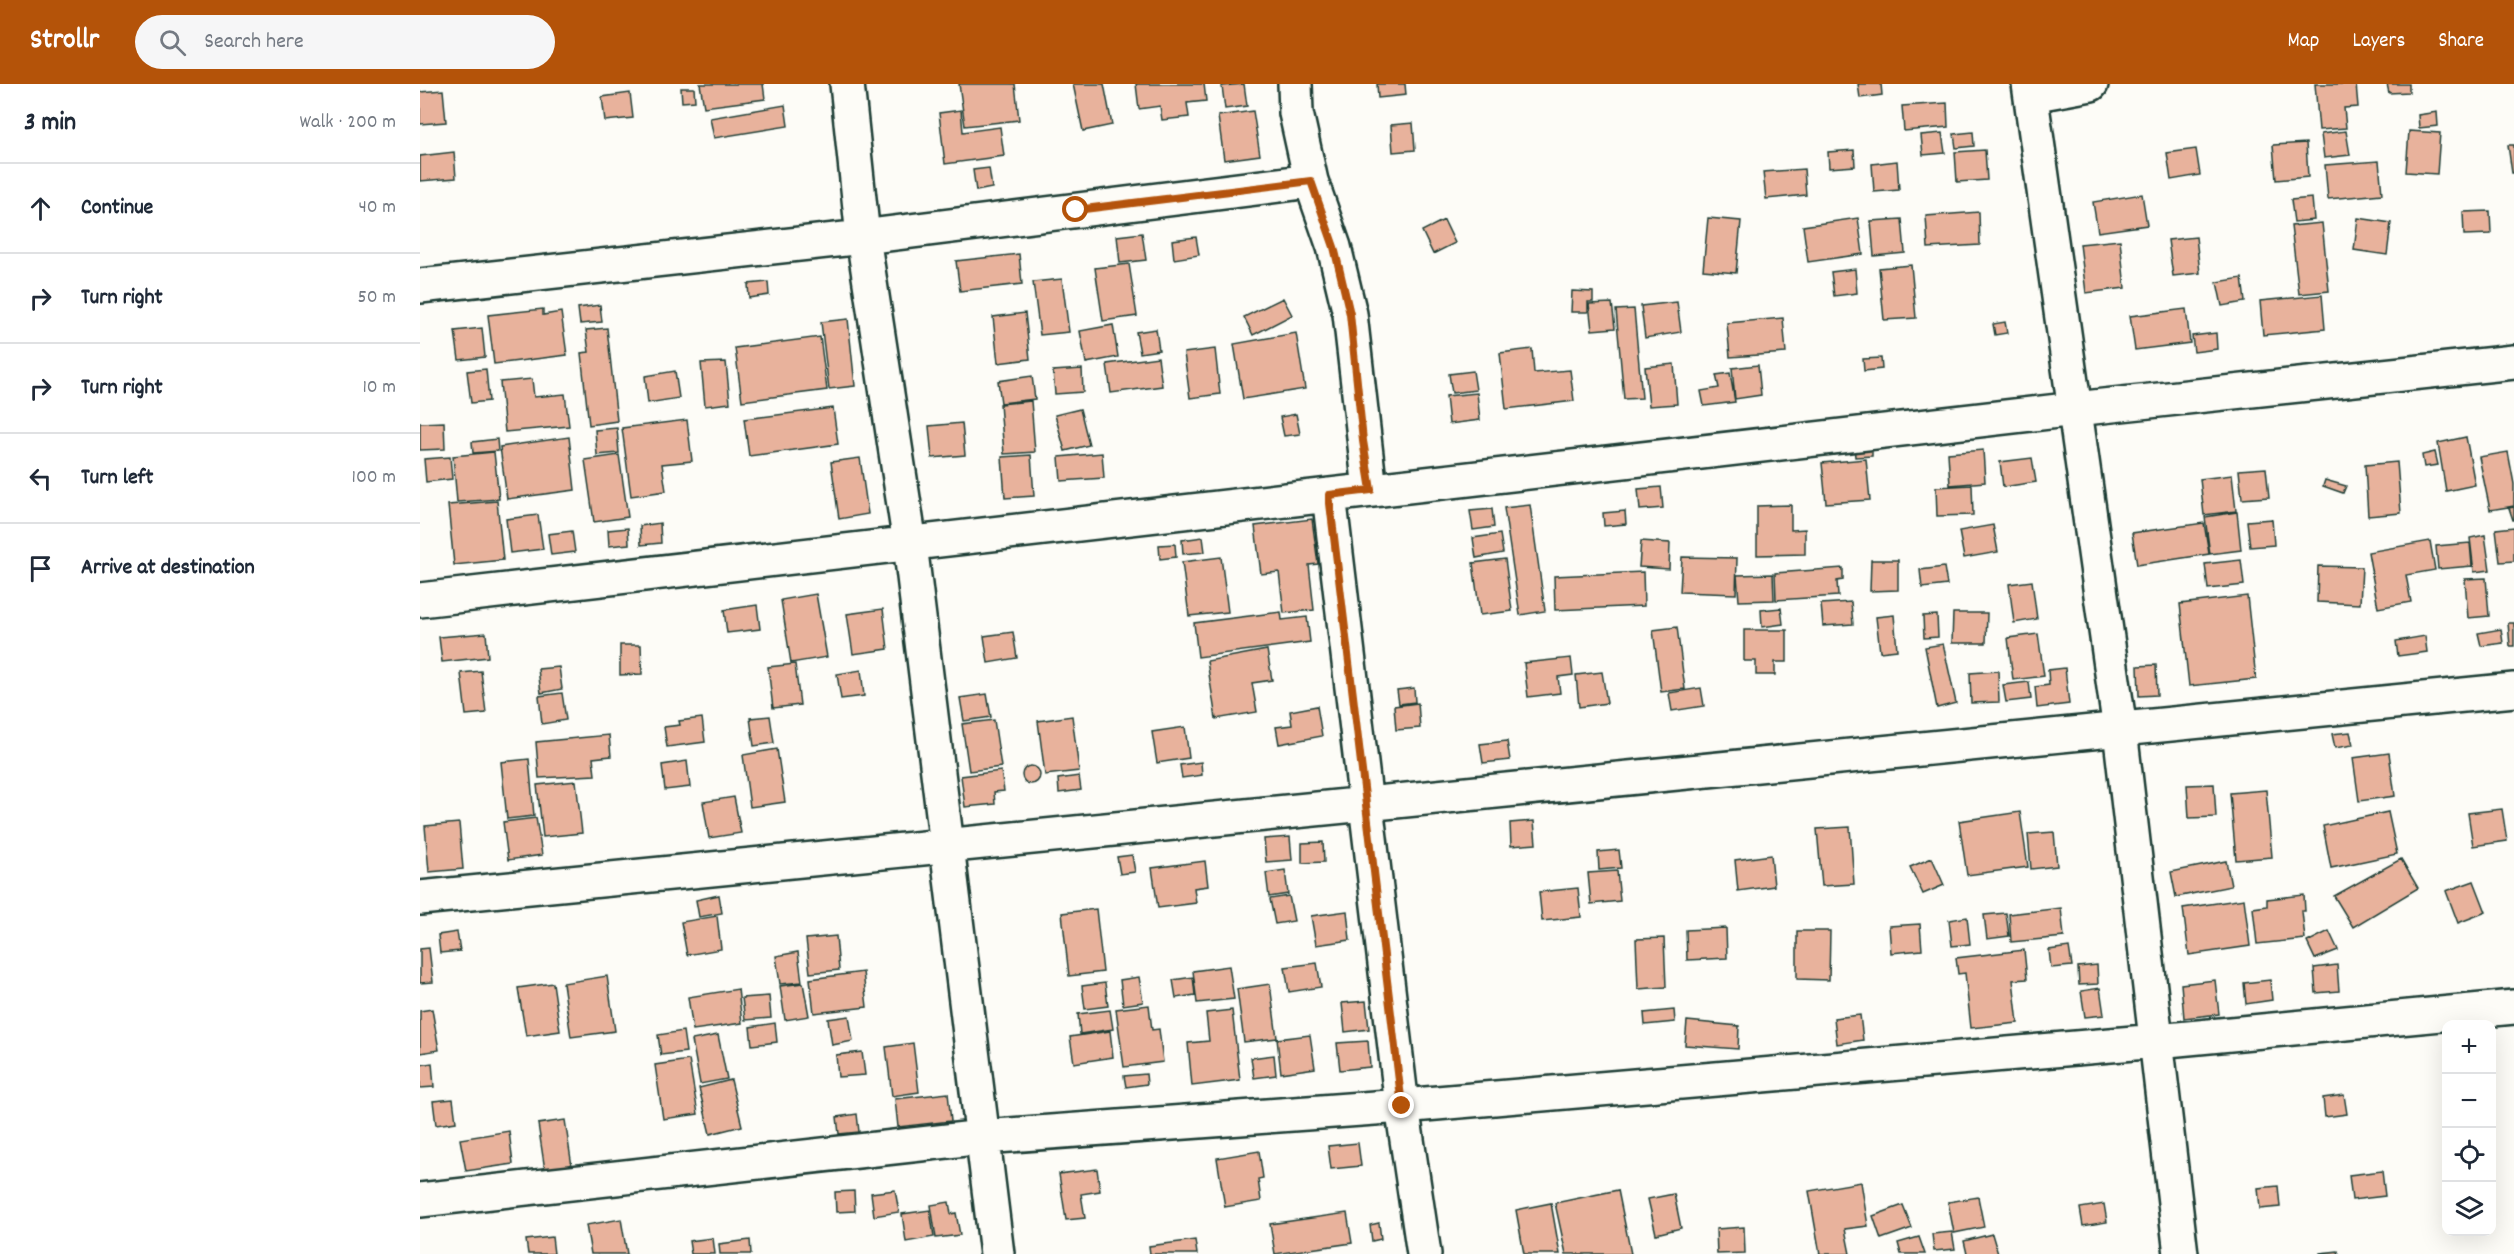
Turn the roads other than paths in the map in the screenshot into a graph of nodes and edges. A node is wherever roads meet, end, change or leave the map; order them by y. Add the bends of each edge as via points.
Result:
1 (847, 84) edge
2 (1295, 84) edge
3 (2091, 84) edge
4 (2030, 89) edge
5 (1311, 181) junction
6 (863, 237) junction
7 (420, 286) edge
8 (2514, 362) edge
9 (2075, 409) junction
10 (1371, 490) junction
11 (1329, 495) junction
12 (910, 544) junction
13 (420, 600) edge
14 (2514, 690) edge
15 (2120, 729) junction
16 (1365, 805) junction
17 (946, 846) junction
18 (420, 898) edge
19 (2514, 1007) edge
20 (2157, 1041) junction
21 (1402, 1106) junction
22 (983, 1137) junction
23 (420, 1200) edge
24 (997, 1254) edge
25 (1424, 1254) edge
26 (2181, 1254) edge

1 - 6 street
2 - 5 street via 1296,113
3 - 4 street
4 - 9 street
5 - 6 street
5 - 10 street via 1334,247 1350,314
6 - 7 street
6 - 12 street
8 - 9 street
9 - 10 street
9 - 15 street
10 - 11 street
11 - 12 street
11 - 16 street
12 - 13 street
12 - 17 street
14 - 15 street
15 - 16 street
15 - 20 street
16 - 17 street
16 - 21 street
17 - 18 street
17 - 22 street
19 - 20 street
20 - 21 street
20 - 26 street
21 - 22 street
21 - 25 street
22 - 23 street
22 - 24 street

